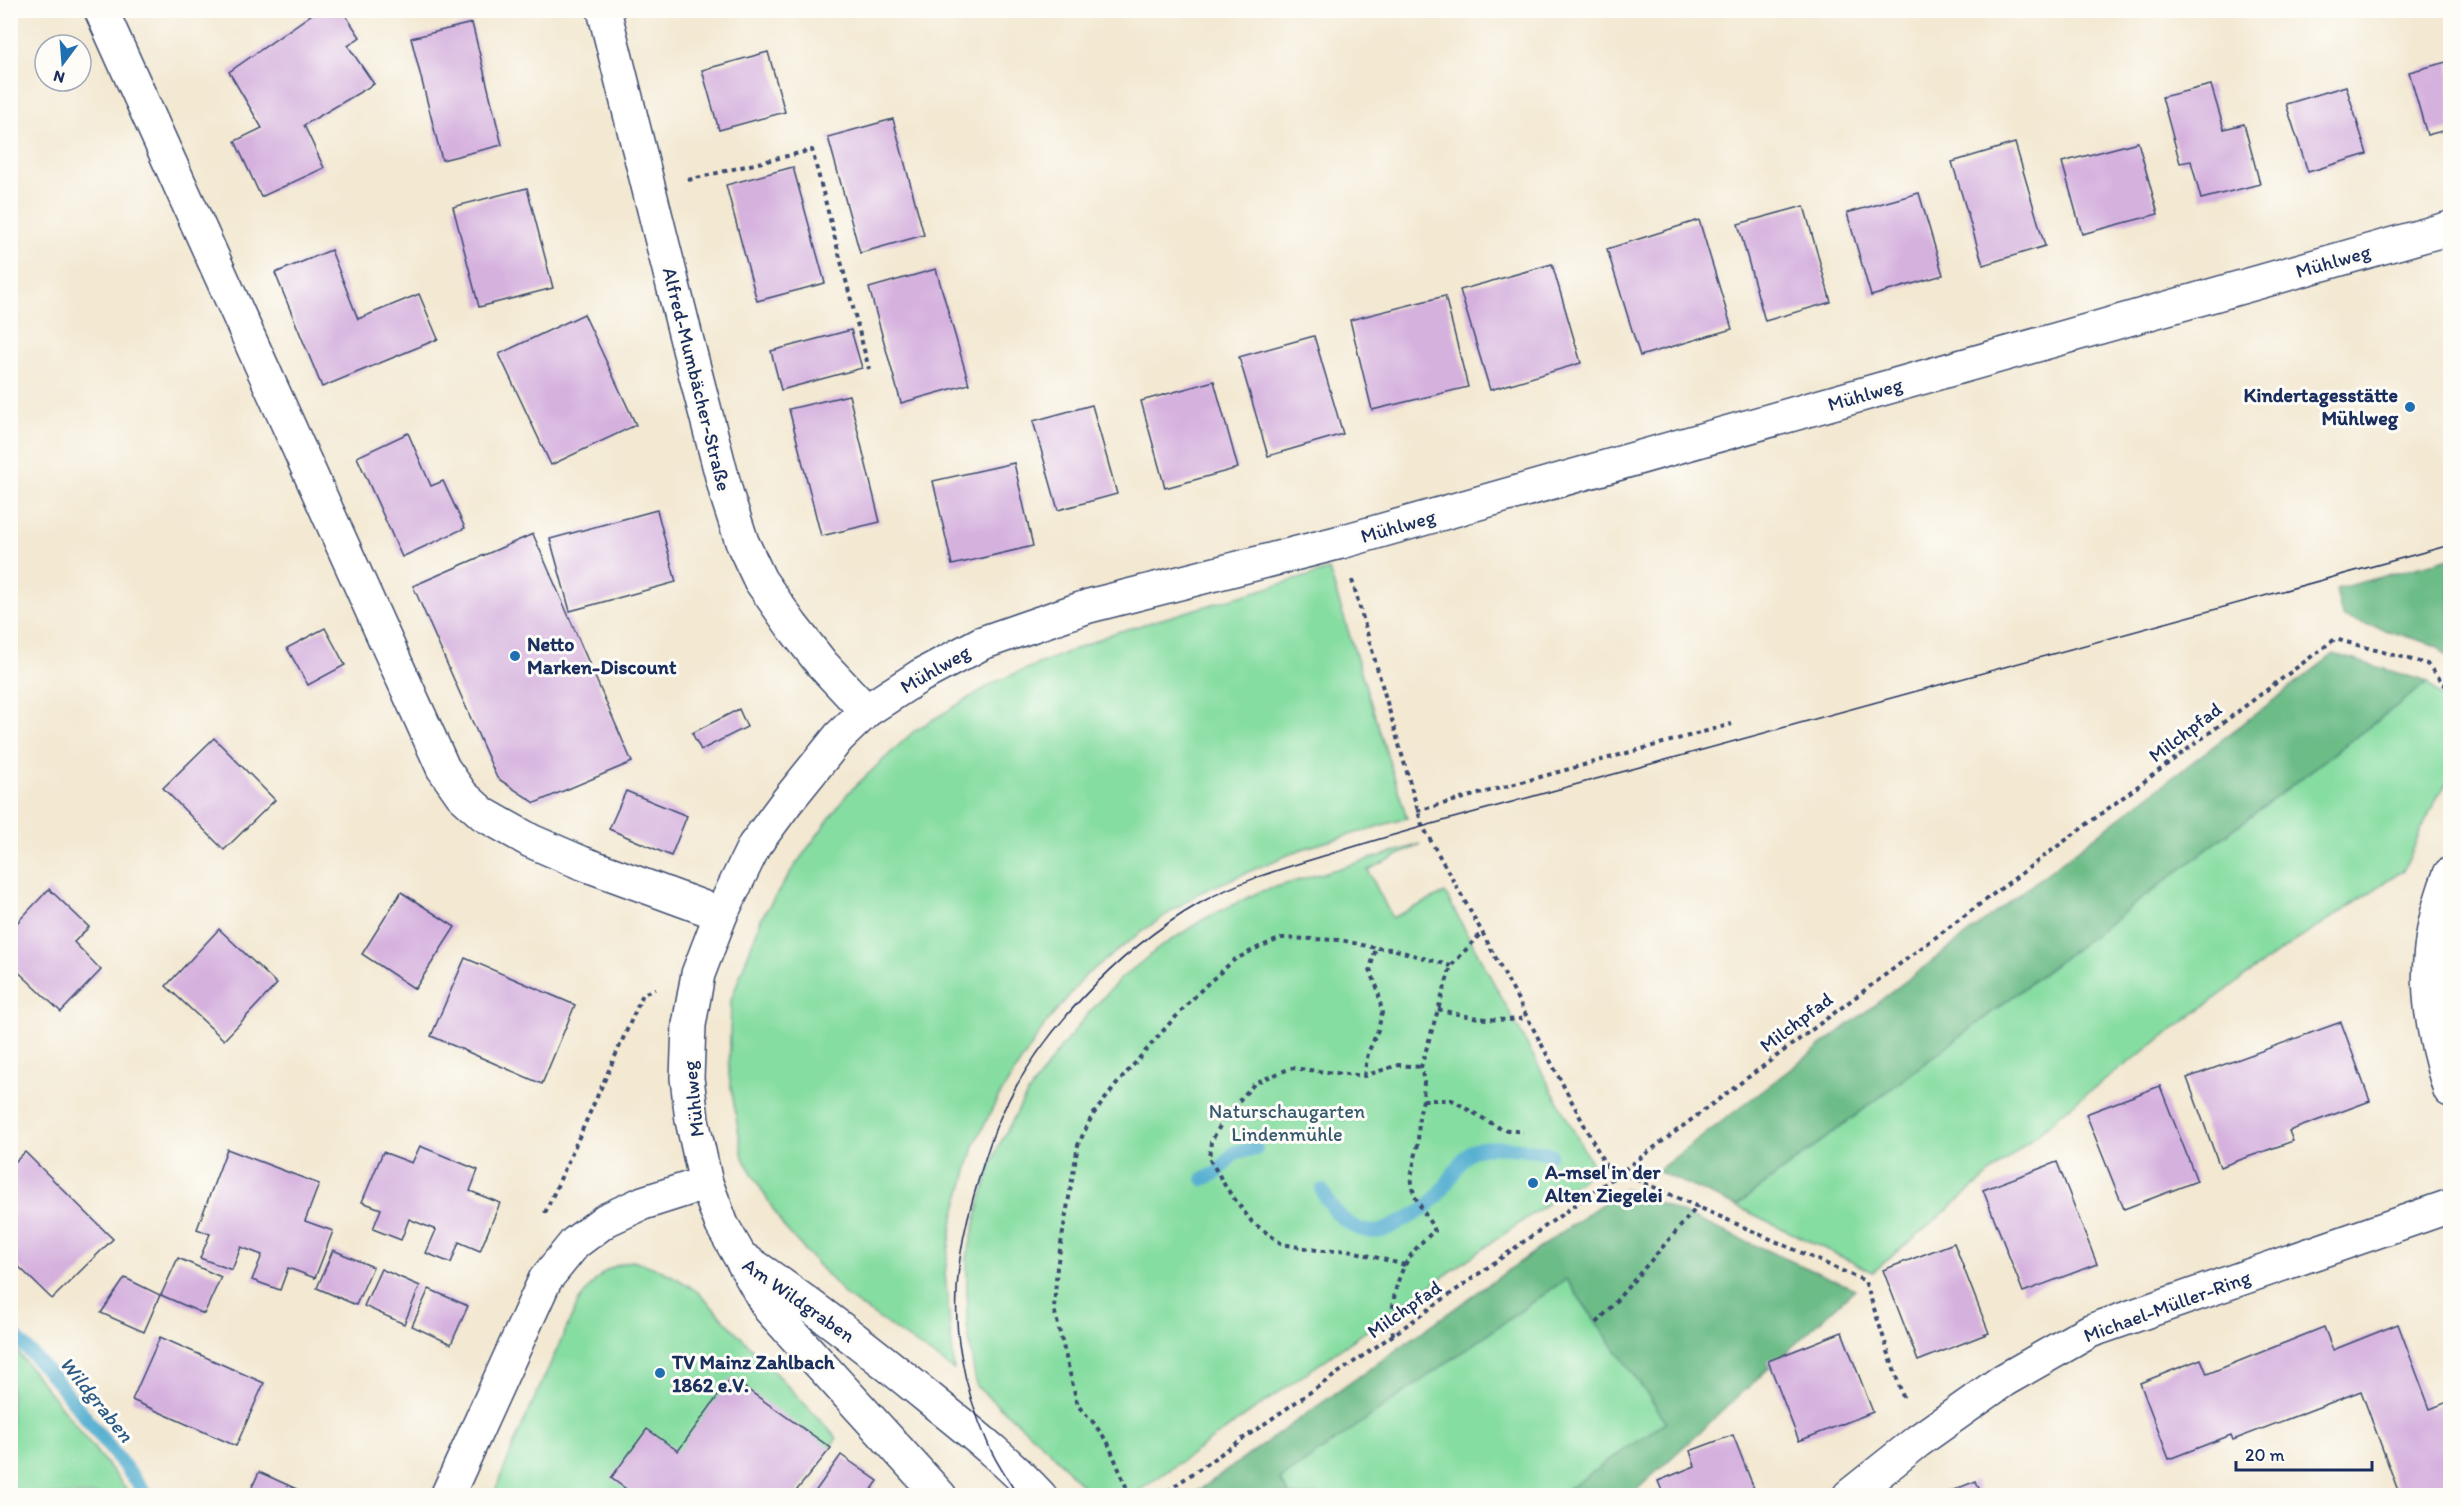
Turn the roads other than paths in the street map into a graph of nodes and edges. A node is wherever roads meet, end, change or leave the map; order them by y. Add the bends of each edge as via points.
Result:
1 (101, 10) edge
2 (604, 10) edge
3 (2451, 228) edge
4 (866, 711) junction
5 (2451, 874) edge
6 (721, 914) junction
7 (2451, 1090) edge
8 (706, 1183) junction
9 (2451, 1206) edge
10 (738, 1255) junction
11 (893, 1369) junction
12 (858, 1405) junction
13 (447, 1496) edge
14 (940, 1496) edge
15 (1040, 1496) edge
16 (1849, 1496) edge

1 - 6 street via 443,768 462,795 483,814 531,841
2 - 4 street, Alfred-Mumbächer-Straße via 721,473 742,542 760,580 792,626
3 - 4 street, Mühlweg via 1352,539 1089,606 982,643
4 - 6 street, Mühlweg via 839,737 760,838
5 - 7 street via 2440,901 2428,961 2430,1008
6 - 8 street, Mühlweg via 698,974 689,1024 687,1078
8 - 10 street, Mühlweg
8 - 13 street via 606,1220 575,1243 545,1280
9 - 16 street, Michael-Müller-Ring via 2090,1331 2004,1380
10 - 11 street, Am Wildgraben
10 - 12 street, Am Wildgraben via 769,1308
11 - 12 street via 872,1364 855,1369 850,1384
11 - 15 street, Am Wildgraben via 989,1447
12 - 14 street, Am Wildgraben

